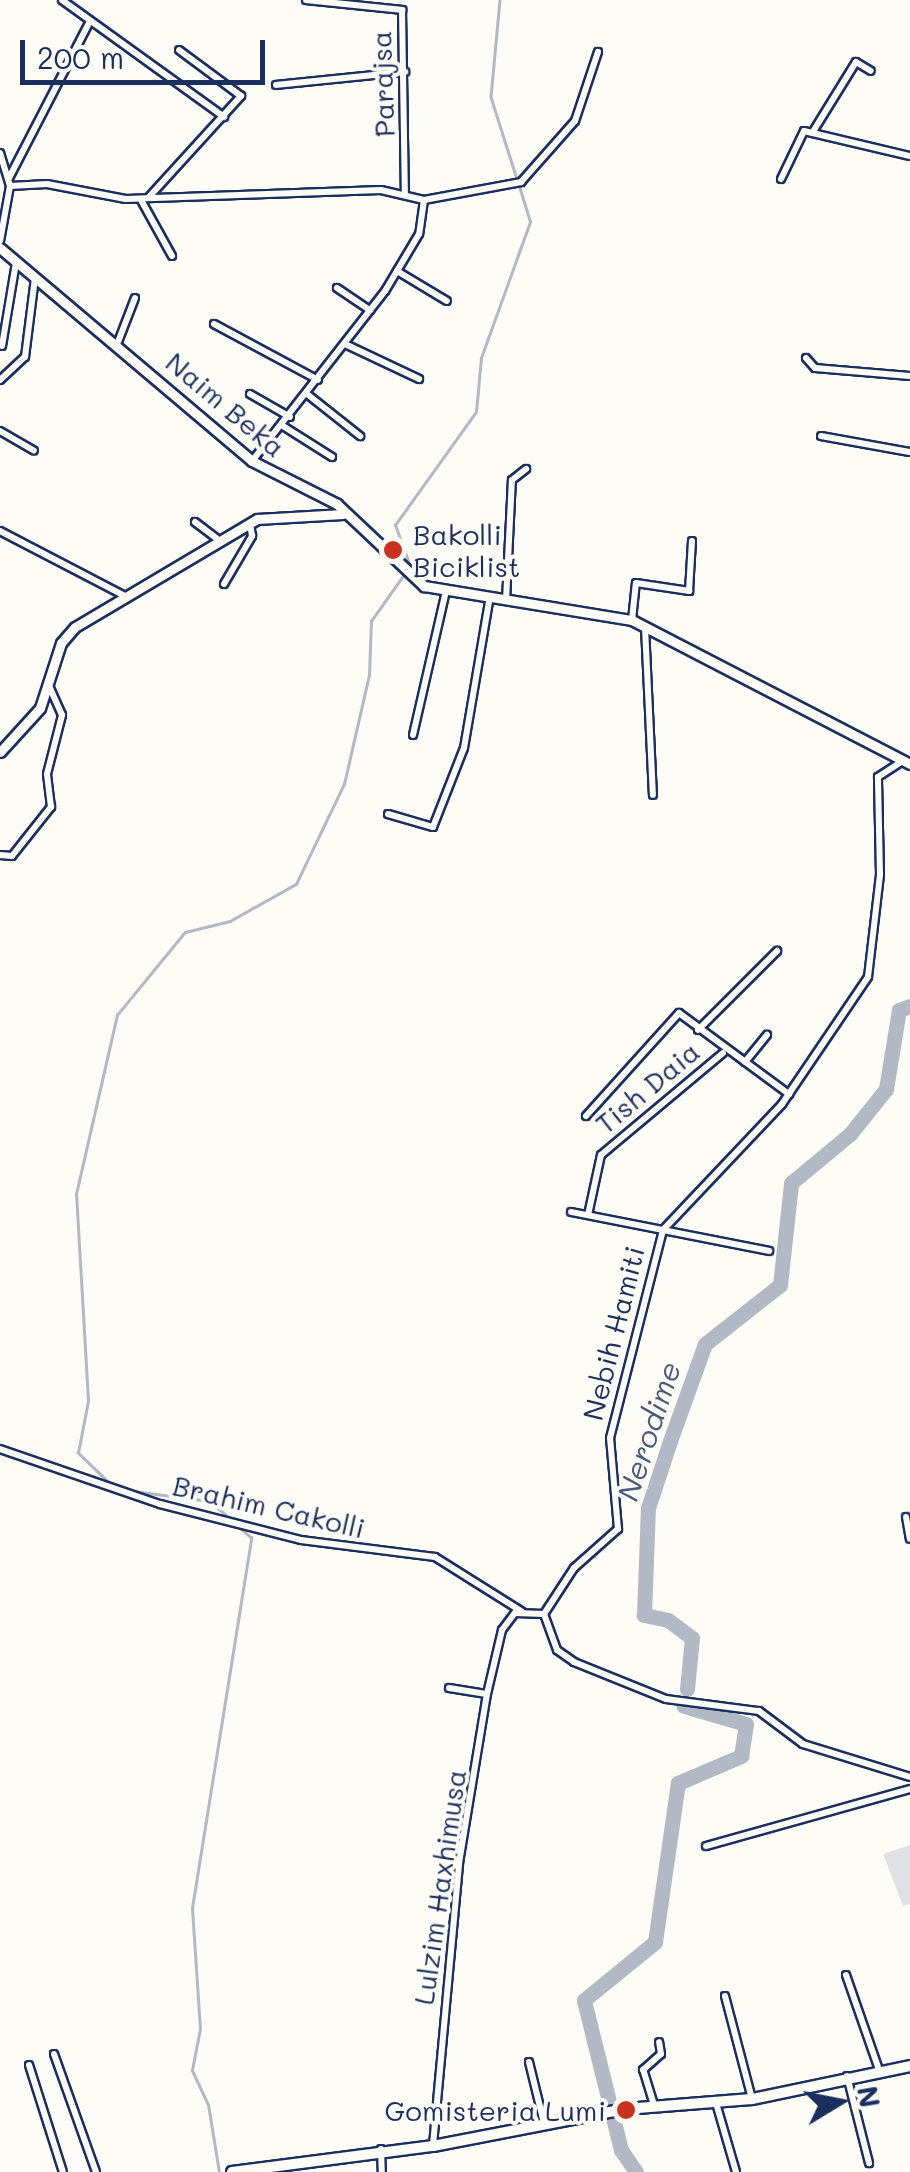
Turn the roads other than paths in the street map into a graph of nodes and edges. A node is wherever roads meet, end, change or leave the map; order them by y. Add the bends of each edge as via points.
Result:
1 (62, 0) edge
2 (306, 0) edge
3 (90, 23) junction
4 (179, 50) dead end
5 (598, 52) dead end
6 (871, 71) dead end
7 (405, 72) junction
8 (276, 85) dead end
9 (224, 117) junction
10 (814, 130) junction
11 (0, 153) edge
12 (910, 156) edge
13 (781, 179) dead end
14 (10, 182) junction
15 (406, 194) junction
16 (145, 198) junction
17 (424, 200) junction
18 (0, 245) edge
19 (172, 256) dead end
20 (16, 261) junction
21 (397, 271) junction
22 (36, 277) junction
23 (338, 288) dead end
24 (135, 298) dead end
25 (447, 302) dead end
26 (370, 310) junction
27 (214, 324) dead end
28 (118, 342) junction
29 (345, 344) junction
30 (2, 346) dead end
31 (806, 358) dead end
32 (910, 376) edge
33 (419, 379) dead end
34 (0, 380) edge
35 (318, 380) junction
36 (250, 394) dead end
37 (308, 394) junction
38 (290, 417) junction
39 (283, 426) junction
40 (0, 431) edge
41 (360, 436) dead end
42 (821, 436) dead end
43 (34, 451) dead end
44 (910, 452) edge
45 (332, 457) dead end
46 (252, 461) junction
47 (526, 469) dead end
48 (343, 514) junction
49 (195, 522) dead end
50 (249, 523) junction
51 (0, 531) edge
52 (219, 540) junction
53 (692, 541) dead end
54 (224, 584) dead end
55 (445, 594) junction
56 (124, 595) junction
57 (490, 602) junction
58 (506, 604) junction
59 (632, 620) junction
60 (645, 627) junction
61 (48, 686) junction
62 (413, 735) dead end
63 (0, 752) edge
64 (907, 761) edge
65 (653, 795) dead end
66 (388, 814) dead end
67 (0, 855) edge
68 (777, 951) dead end
69 (698, 1030) junction
70 (768, 1035) dead end
71 (723, 1053) junction
72 (745, 1062) junction
73 (789, 1094) junction
74 (586, 1116) dead end
75 (570, 1212) dead end
76 (588, 1215) junction
77 (663, 1230) junction
78 (769, 1251) dead end
79 (0, 1449) edge
80 (906, 1517) dead end
81 (910, 1539) edge
82 (521, 1611) junction
83 (544, 1614) junction
84 (449, 1688) dead end
85 (487, 1694) junction
86 (910, 1777) edge
87 (910, 1788) edge
88 (706, 1846) dead end
89 (846, 1975) dead end
90 (725, 1996) dead end
91 (659, 2042) dead end
92 (54, 2054) dead end
93 (529, 2062) dead end
94 (29, 2066) dead end
95 (910, 2066) edge
96 (879, 2070) junction
97 (846, 2075) junction
98 (752, 2098) junction
99 (716, 2102) junction
100 (654, 2105) junction
101 (544, 2123) junction
102 (433, 2146) junction
103 (381, 2148) junction
104 (870, 2163) dead end
105 (63, 2172) edge
106 (96, 2172) edge
107 (232, 2172) edge
108 (382, 2172) edge
109 (736, 2172) edge

1 - 3 street
2 - 7 street, Parajsa via 402,10
3 - 9 street
3 - 14 street
4 - 9 street via 242,96
5 - 17 street via 575,121 521,182
6 - 10 street via 856,62
7 - 8 street
7 - 15 street, Parajsa
9 - 16 street
10 - 12 street
10 - 13 street via 797,140
11 - 14 street
14 - 16 street
14 - 18 street
15 - 16 street
15 - 17 street
16 - 19 street
17 - 21 street via 424,222
18 - 20 street, Naim Beka
20 - 22 street, Naim Beka
20 - 30 street
21 - 25 street
21 - 26 street
22 - 28 street, Naim Beka
22 - 34 street via 25,357
23 - 26 street
24 - 28 street
26 - 29 street
27 - 35 street
28 - 46 street, Naim Beka
29 - 33 street
29 - 35 street
31 - 32 street via 815,368
35 - 37 street
36 - 38 street
37 - 38 street
37 - 41 street
38 - 39 street
39 - 45 street
39 - 46 street
40 - 43 street
42 - 44 street
46 - 48 street, Naim Beka
47 - 58 street via 512,480
48 - 50 street via 288,513
48 - 55 street, Naim Beka via 424,586
49 - 52 street
50 - 52 street
50 - 54 street via 252,536
51 - 56 street
52 - 56 street
53 - 59 street via 689,591 636,583
55 - 57 street, Naim Beka
55 - 62 street
56 - 61 street via 61,643
57 - 58 street, Naim Beka
57 - 66 street via 464,748 433,827
58 - 59 street, Naim Beka
59 - 60 street, Naim Beka
60 - 64 street, Naim Beka
60 - 65 street
61 - 63 street via 40,708
61 - 67 street via 62,716 47,774 51,807 12,856
64 - 73 street, Nebih Hamiti via 878,777 880,875 868,977
68 - 69 street
69 - 71 street
69 - 74 street via 675,1015
70 - 72 street
71 - 72 street
71 - 76 street, Tish Daia via 601,1154
72 - 73 street
73 - 77 street, Nebih Hamiti
75 - 76 street
76 - 77 street
77 - 78 street
77 - 83 street, Nebih Hamiti via 610,1438 618,1529 574,1568
79 - 82 street, Brahim Cakolli via 160,1504 220,1514 302,1540 435,1557
80 - 81 street
82 - 83 street
82 - 85 street, Lulzim Haxhimusa via 502,1630
83 - 86 street via 557,1650 574,1662 666,1699 759,1711 803,1744
84 - 85 street
85 - 102 street, Lulzim Haxhimusa via 447,1962
87 - 88 street
89 - 96 street
90 - 98 street
91 - 100 street via 661,2054 643,2070
92 - 106 street
93 - 101 street
94 - 105 street
95 - 96 main road
96 - 97 main road
97 - 98 main road
97 - 104 street
98 - 99 main road
99 - 100 main road
99 - 109 street
100 - 101 main road
101 - 102 main road
102 - 103 main road
103 - 107 main road
103 - 108 street

